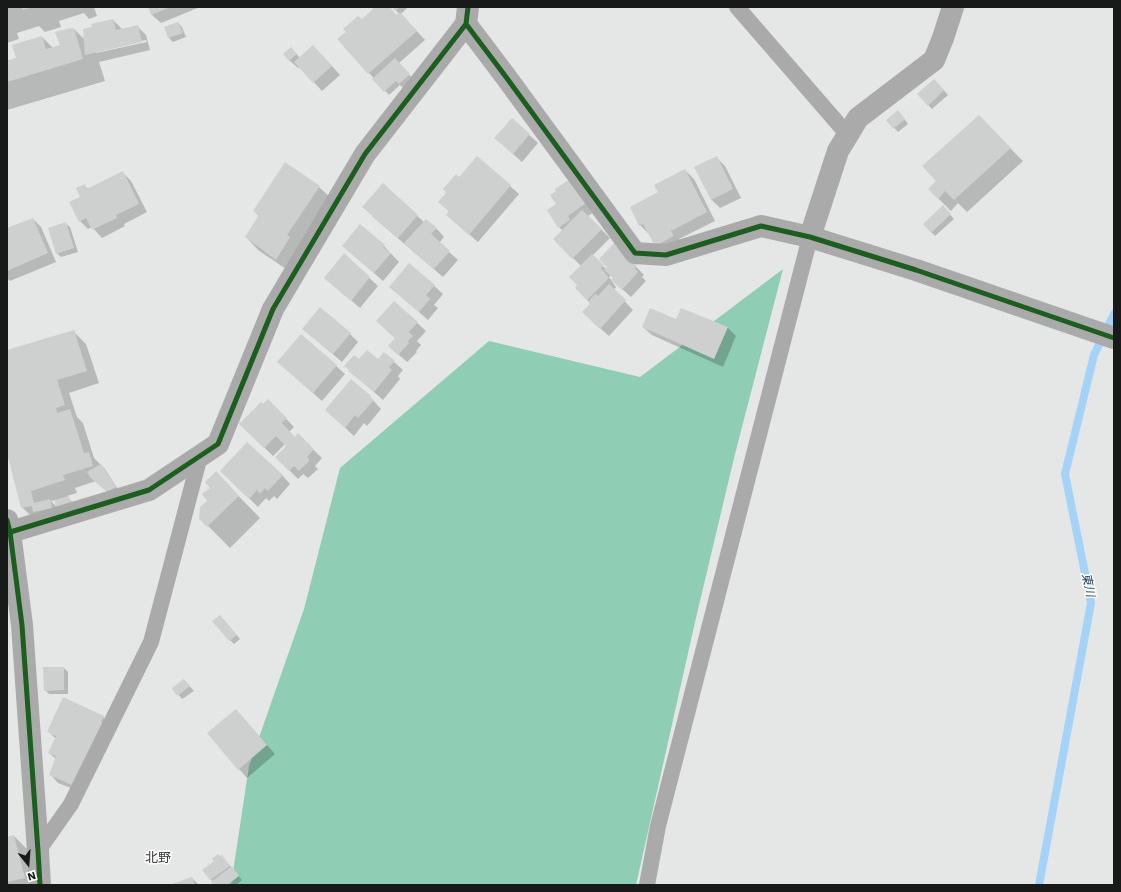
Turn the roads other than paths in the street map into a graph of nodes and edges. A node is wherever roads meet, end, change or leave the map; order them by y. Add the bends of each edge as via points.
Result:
1 (737, 7) edge
2 (953, 7) edge
3 (467, 15) edge
4 (848, 135) junction
5 (810, 237) junction
6 (1114, 338) edge
7 (200, 456) junction
8 (8, 528) edge
9 (38, 851) junction
10 (40, 885) edge
11 (647, 885) edge

1 - 4 lane
2 - 4 street via 934,60 858,118
3 - 5 street via 506,77 635,253 666,255 761,226
3 - 7 street via 365,154 273,309 218,444
4 - 5 street via 838,151
5 - 6 street via 916,270
5 - 11 lane via 658,826
7 - 8 street via 149,490
7 - 9 lane via 151,642 70,804
8 - 9 street via 22,625
9 - 10 street

